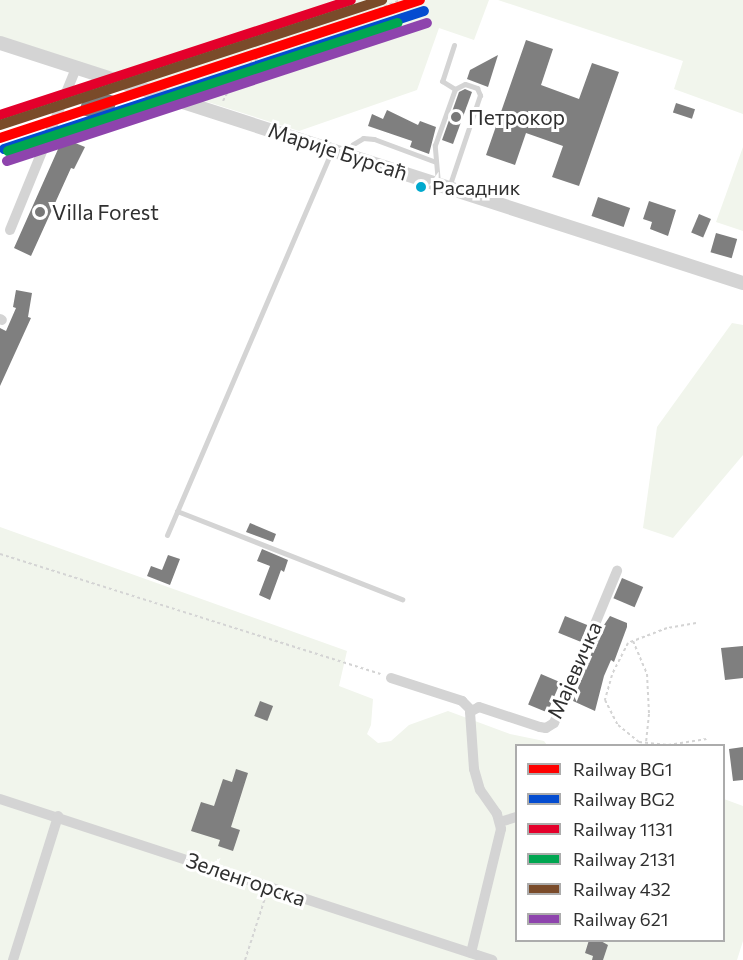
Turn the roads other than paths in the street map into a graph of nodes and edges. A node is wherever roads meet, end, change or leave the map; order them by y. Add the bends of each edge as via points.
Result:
1 (0, 42) edge
2 (454, 45) dead end
3 (78, 66) junction
4 (455, 89) junction
5 (336, 150) junction
6 (436, 162) junction
7 (444, 185) junction
8 (10, 230) dead end
9 (743, 283) edge
10 (177, 511) junction
11 (167, 535) dead end
12 (617, 571) dead end
13 (402, 599) dead end
14 (392, 678) road end
15 (471, 710) junction
16 (0, 799) edge
17 (58, 816) junction
18 (515, 817) edge
19 (500, 822) junction
20 (471, 953) junction
21 (13, 960) edge
22 (492, 960) edge

1 - 3 street, Марије Бурсаћ
2 - 4 lane via 442,81
3 - 5 street, Марије Бурсаћ
3 - 8 street
4 - 6 lane via 435,145
4 - 7 lane via 465,84 477,88 480,95
5 - 6 lane via 363,138 374,139
5 - 7 street, Марије Бурсаћ
5 - 10 lane
6 - 7 lane
7 - 9 street, Марије Бурсаћ
10 - 11 lane
10 - 13 lane
12 - 15 street, Мајевичка via 554,723 546,728 479,707
14 - 15 street, Мајевичка via 462,701
15 - 19 street via 474,769 482,793
16 - 17 street, Зеленгорска
17 - 20 street, Зеленгорска
17 - 21 street
18 - 19 street
19 - 20 street via 501,834
20 - 22 street, Зеленгорска

